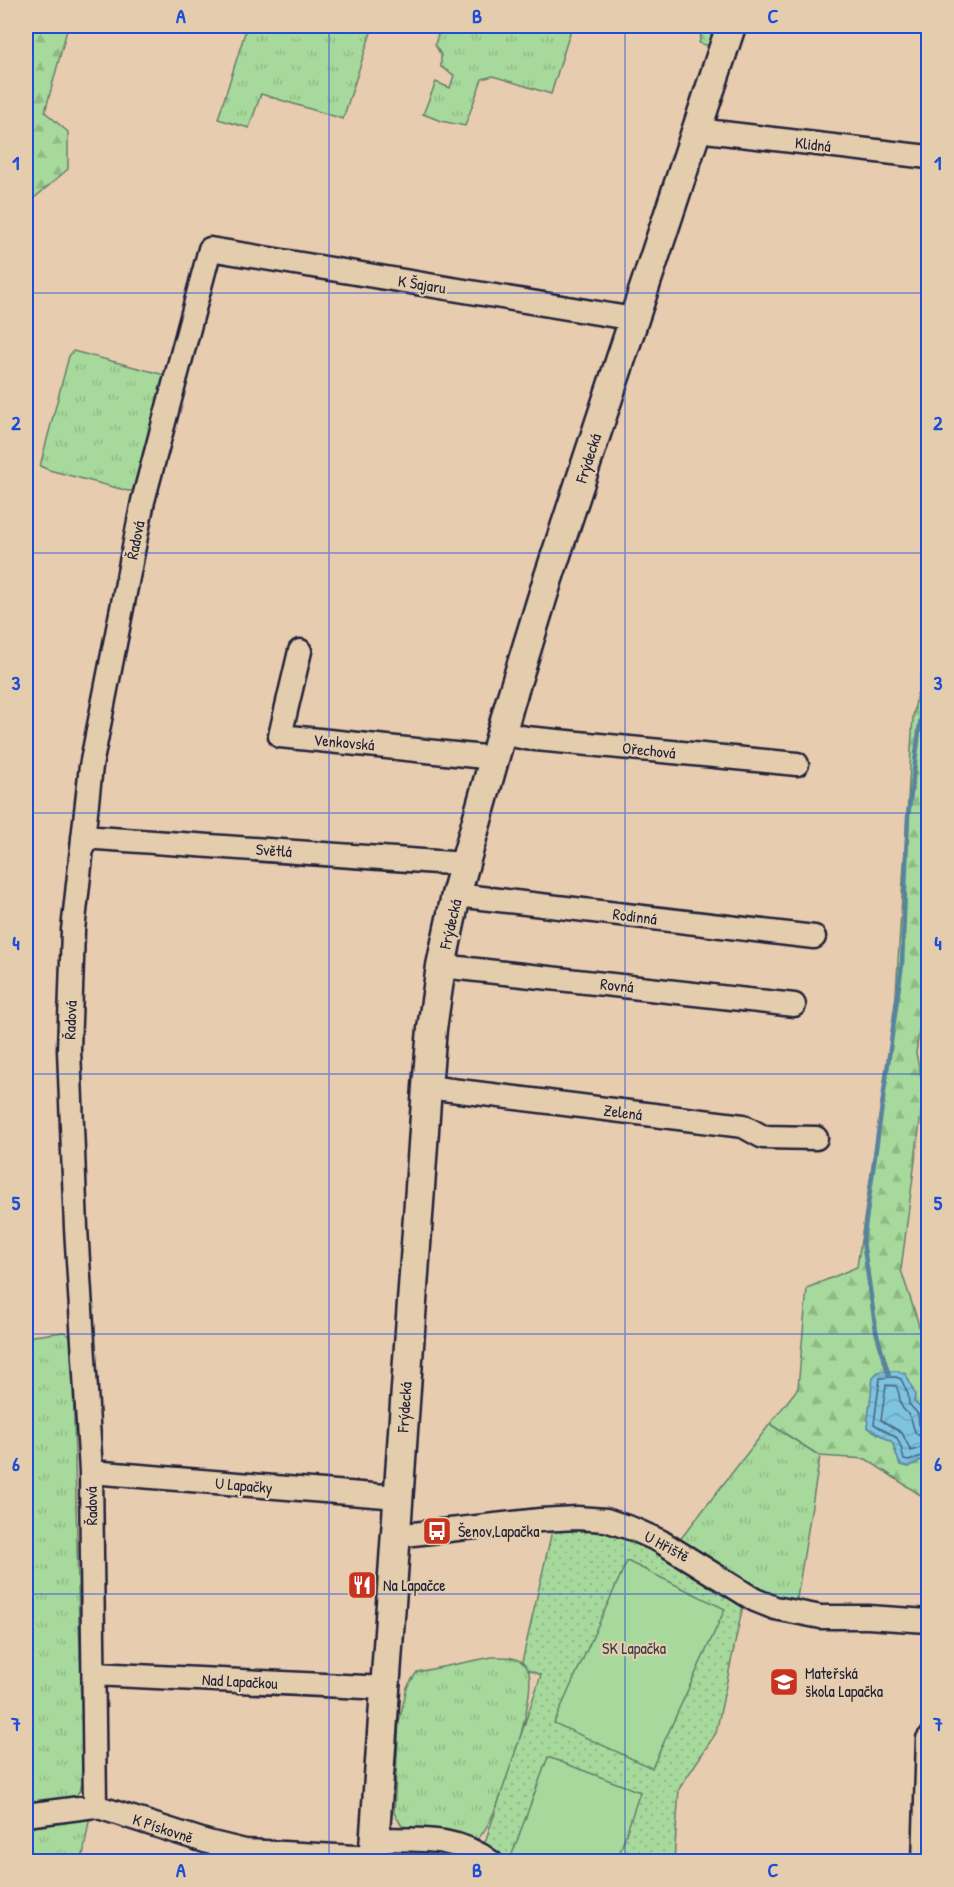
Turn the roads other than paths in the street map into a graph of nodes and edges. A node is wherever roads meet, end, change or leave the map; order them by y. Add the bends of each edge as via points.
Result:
1 (731, 26) edge
2 (697, 130) junction
3 (928, 157) edge
4 (210, 249) joint
5 (634, 319) junction
6 (300, 651) dead end
7 (498, 746) junction
8 (796, 764) dead end
9 (83, 837) junction
10 (465, 864) junction
11 (456, 895) junction
12 (814, 937) dead end
13 (441, 966) junction
14 (794, 1005) dead end
15 (427, 1087) junction
16 (816, 1138) dead end
17 (91, 1472) junction
18 (398, 1497) junction
19 (395, 1536) junction
20 (928, 1621) edge
21 (94, 1674) junction
22 (386, 1688) junction
23 (928, 1739) edge
24 (95, 1806) junction
25 (26, 1815) edge
26 (374, 1853) edge
27 (491, 1862) edge
28 (924, 1862) edge

1 - 2 main road, Frýdecká
2 - 3 street, Klidná
2 - 5 main road, Frýdecká
4 - 5 street, K Šajaru
4 - 9 street, Řadová via 143,501 92,766
5 - 7 main road, Frýdecká via 541,600
6 - 7 street, Venkovská via 280,736
7 - 8 street, Ořechová via 526,738
7 - 10 main road, Frýdecká
9 - 10 street, Světlá
9 - 17 street, Řadová via 73,930 69,1050
10 - 11 main road, Frýdecká
11 - 12 street, Rodinná
11 - 13 main road, Frýdecká
13 - 14 street, Rovná
13 - 15 main road, Frýdecká
15 - 16 street, Zelená via 742,1126 763,1137
15 - 18 main road, Frýdecká
17 - 18 street, U Lapačky
17 - 21 street, Řadová
18 - 19 main road, Frýdecká
19 - 20 street, U Hřiště via 540,1520 606,1520 660,1541 755,1600 775,1608 821,1617
19 - 22 main road, Frýdecká
21 - 22 street, Nad Lapačkou
21 - 24 street, Řadová
22 - 26 main road, Frýdecká
23 - 28 street
24 - 25 street, K Pískovně
24 - 26 street, K Pískovně via 244,1851
26 - 27 street, K Pískovně via 444,1840

